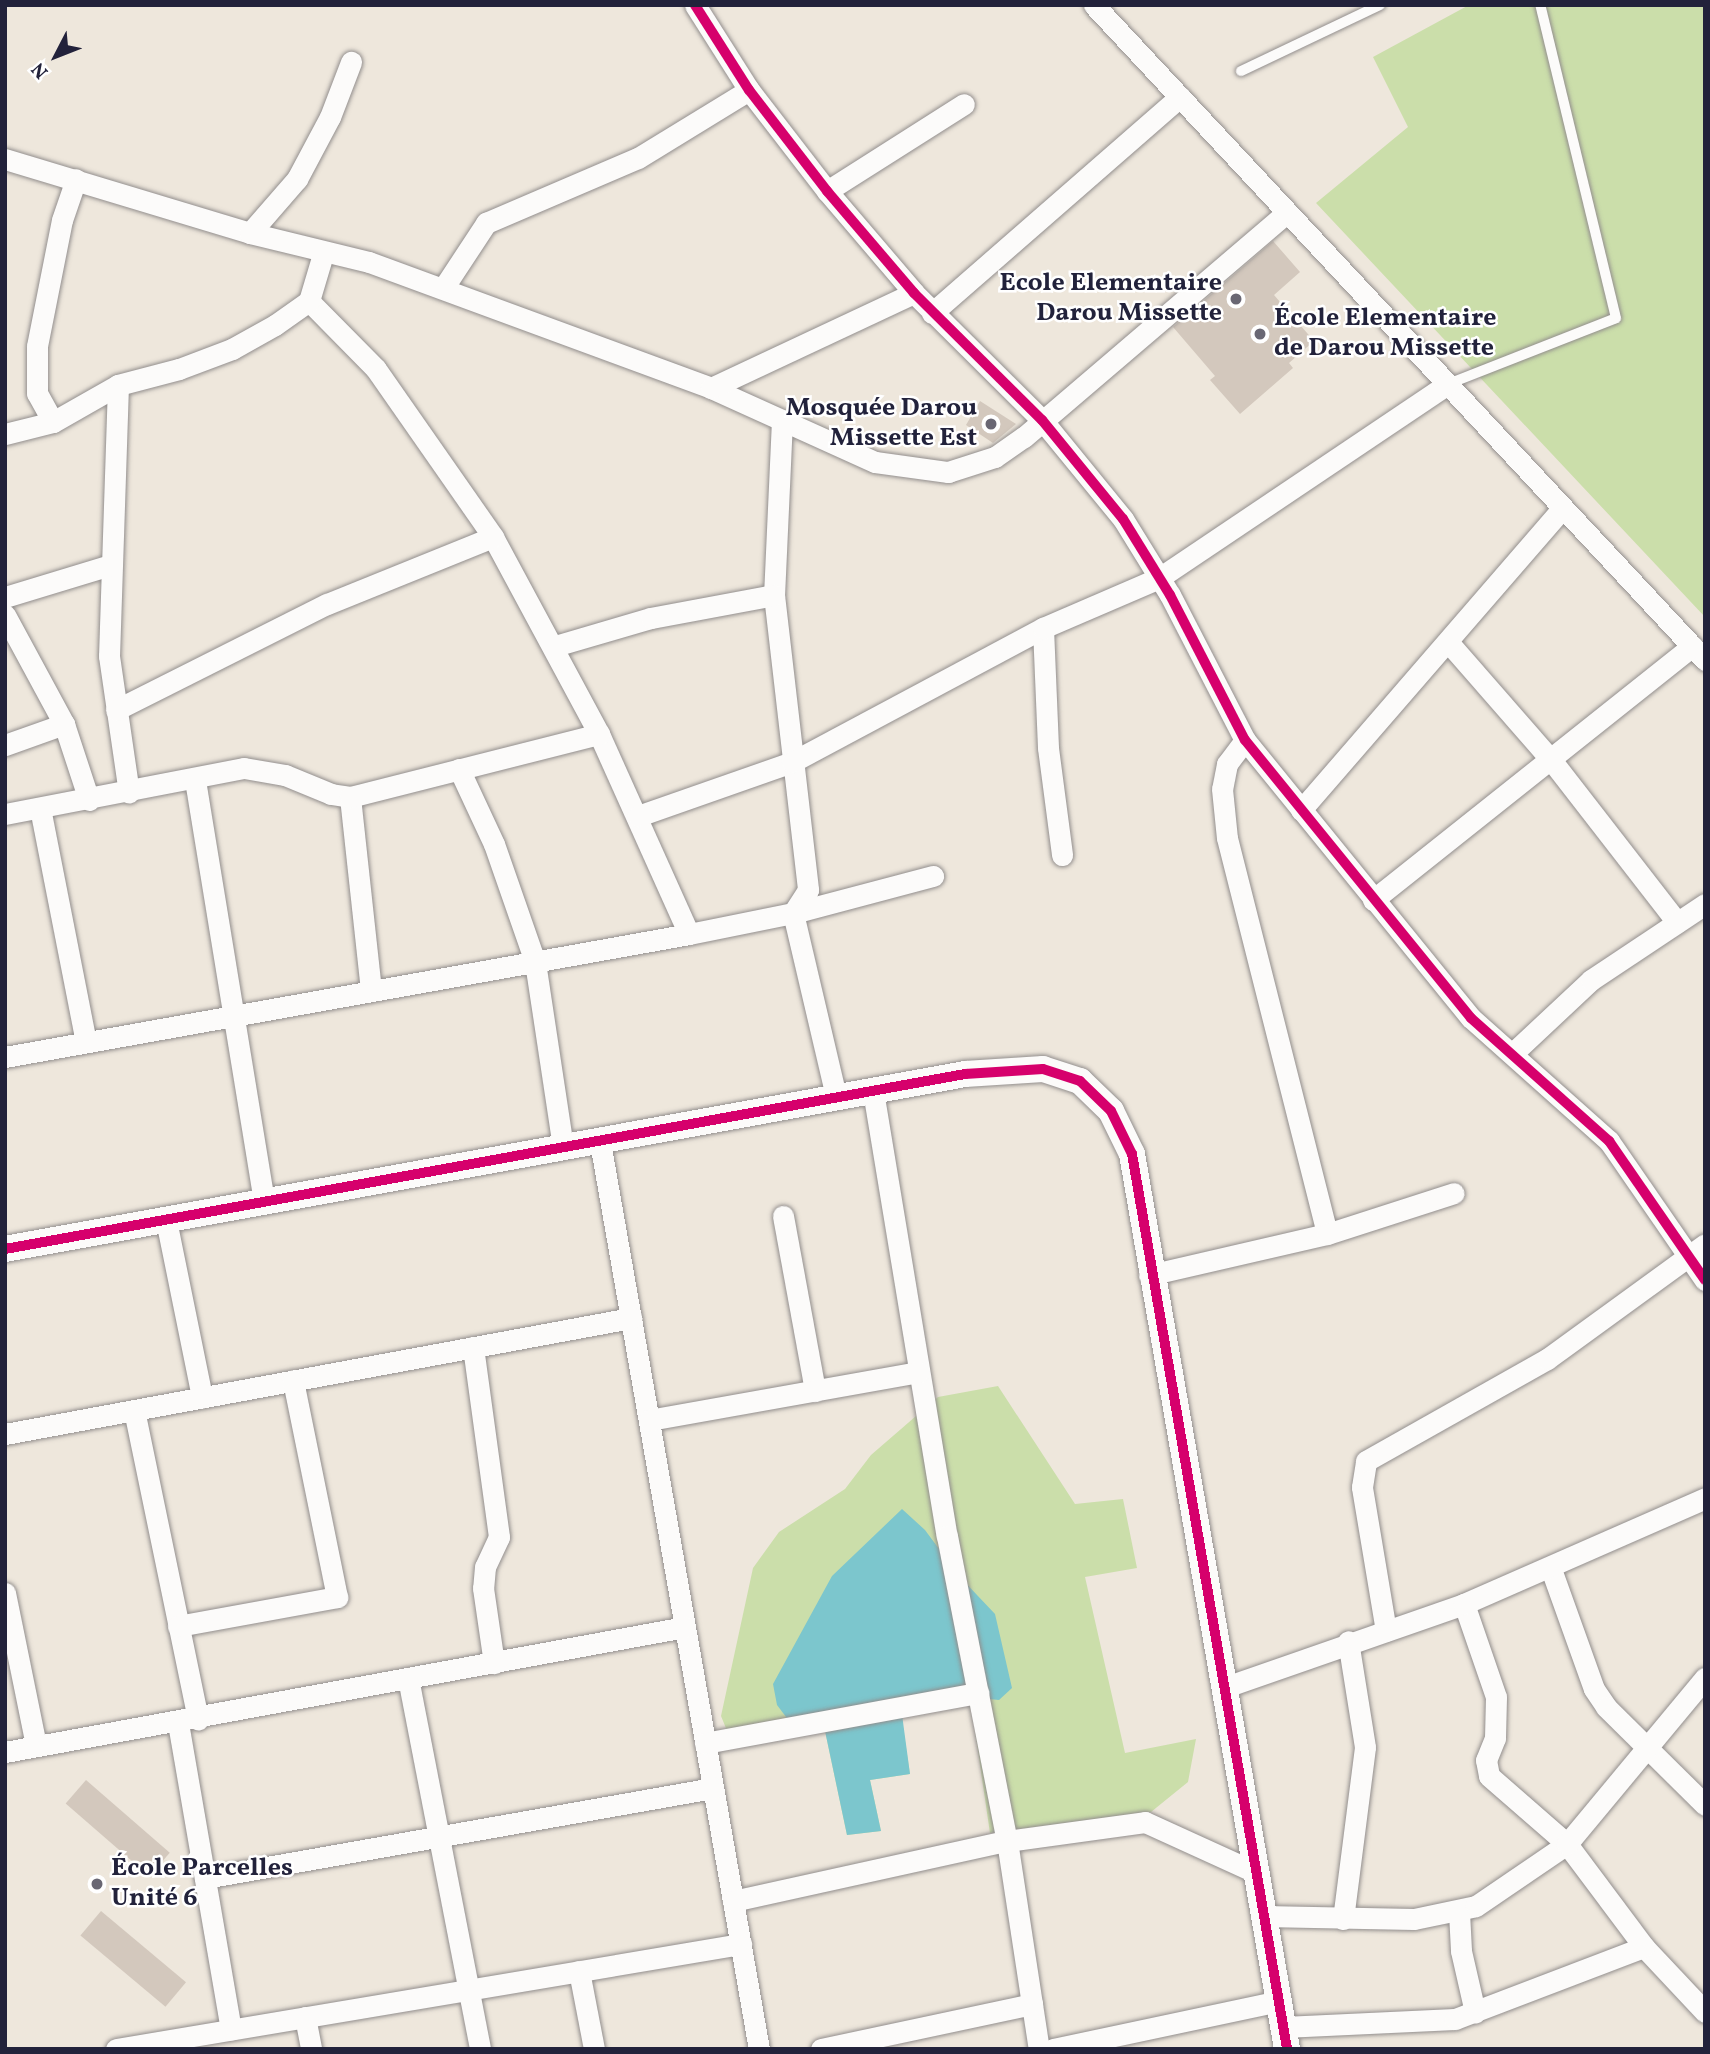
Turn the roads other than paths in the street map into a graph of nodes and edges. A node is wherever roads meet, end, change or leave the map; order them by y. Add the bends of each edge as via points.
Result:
1 (695, 5) edge
2 (1094, 5) edge
3 (1380, 5) edge
4 (1541, 5) edge
5 (351, 62) dead end
6 (1241, 71) dead end
7 (749, 90) junction
8 (1180, 97) junction
9 (964, 104) dead end
10 (5, 159) edge
11 (76, 179) junction
12 (827, 191) junction
13 (1287, 212) junction
14 (250, 233) junction
15 (323, 254) junction
16 (444, 287) junction
17 (914, 293) junction
18 (309, 301) junction
19 (932, 313) junction
20 (1448, 384) junction
21 (118, 385) junction
22 (711, 388) junction
23 (1041, 419) junction
24 (782, 420) junction
25 (54, 422) junction
26 (5, 434) edge
27 (1563, 508) junction
28 (493, 537) junction
29 (110, 565) junction
30 (1158, 578) junction
31 (774, 595) junction
32 (5, 597) edge
33 (5, 615) edge
34 (1043, 628) junction
35 (1449, 643) junction
36 (555, 646) junction
37 (1699, 653) edge
38 (116, 710) junction
39 (64, 724) junction
40 (599, 734) junction
41 (1245, 740) junction
42 (5, 744) edge
43 (1552, 761) junction
44 (792, 762) junction
45 (458, 769) junction
46 (195, 780) junction
47 (129, 793) junction
48 (350, 797) junction
49 (89, 800) junction
50 (40, 808) junction
51 (1301, 810) junction
52 (5, 814) edge
53 (638, 816) junction
54 (1062, 855) dead end
55 (933, 876) dead end
56 (1373, 900) junction
57 (1705, 904) edge
58 (793, 914) junction
59 (1677, 922) junction
60 (689, 934) junction
61 (536, 962) junction
62 (371, 991) junction
63 (234, 1016) junction
64 (86, 1042) junction
65 (1513, 1053) junction
66 (5, 1057) edge
67 (873, 1091) junction
68 (836, 1097) junction
69 (600, 1142) junction
70 (563, 1148) junction
71 (1454, 1194) dead end
72 (264, 1202) junction
73 (783, 1216) dead end
74 (166, 1220) junction
75 (1327, 1234) junction
76 (5, 1249) edge
77 (1698, 1249) edge
78 (1149, 1275) junction
79 (1705, 1280) edge
80 (631, 1318) junction
81 (472, 1347) junction
82 (919, 1372) junction
83 (293, 1380) junction
84 (815, 1391) junction
85 (202, 1397) junction
86 (134, 1410) junction
87 (649, 1420) junction
88 (5, 1434) edge
89 (1705, 1497) edge
90 (1551, 1569) junction
91 (5, 1592) edge
92 (1464, 1604) junction
93 (178, 1626) junction
94 (685, 1627) junction
95 (1386, 1631) junction
96 (1348, 1641) junction
97 (494, 1663) junction
98 (408, 1678) junction
99 (1705, 1678) edge
100 (1223, 1688) junction
101 (978, 1693) junction
102 (188, 1721) junction
103 (705, 1742) junction
104 (36, 1746) junction
105 (1649, 1748) junction
106 (5, 1752) edge
107 (713, 1788) junction
108 (1705, 1805) edge
109 (438, 1836) junction
110 (1007, 1841) junction
111 (1567, 1844) junction
112 (1257, 1873) junction
113 (205, 1878) junction
114 (733, 1901) junction
115 (1459, 1912) junction
116 (1263, 1916) junction
117 (1343, 1919) junction
118 (741, 1944) junction
119 (1644, 1947) junction
120 (579, 1971) junction
121 (468, 1990) junction
122 (1278, 2001) junction
123 (1032, 2004) junction
124 (1475, 2012) junction
125 (1705, 2012) edge
126 (305, 2017) junction
127 (231, 2029) junction
128 (1285, 2038) edge
129 (882, 2042) edge
130 (141, 2047) edge
131 (116, 2049) edge
132 (311, 2049) edge
133 (480, 2049) edge
134 (594, 2049) edge
135 (760, 2049) edge
136 (821, 2049) edge
137 (1040, 2049) edge
138 (1052, 2049) edge

1 - 7 street
2 - 8 street
3 - 6 lane
4 - 20 lane via 1616,318
5 - 14 street via 330,117 298,179
7 - 12 street
7 - 16 street via 638,158 486,223
8 - 13 street
8 - 19 street
9 - 12 street
10 - 11 street
11 - 14 street
11 - 25 street via 62,220 37,346 37,393
12 - 17 street
13 - 20 street
13 - 23 street
14 - 15 street
15 - 16 street via 369,262
15 - 18 street
16 - 22 street
17 - 19 street
17 - 22 street
18 - 21 street via 232,349
18 - 28 street via 376,369
19 - 23 street
20 - 27 street
20 - 30 street
21 - 25 street
21 - 29 street
22 - 24 street
23 - 24 street via 995,457 948,472 875,462
23 - 30 street via 1123,519
24 - 31 street
25 - 26 street
27 - 35 street
27 - 37 street
28 - 36 street
28 - 38 street via 327,604
29 - 32 street
29 - 38 street via 109,656
30 - 34 street
30 - 41 street
31 - 36 street via 651,618
31 - 44 street
33 - 39 street
34 - 44 street
34 - 54 street via 1048,748
35 - 43 street
35 - 51 street
36 - 40 street
37 - 43 street
38 - 47 street
39 - 42 street
39 - 49 street
40 - 45 street
40 - 53 street
41 - 51 street
41 - 75 street via 1227,764 1222,789 1227,838
43 - 56 street
43 - 59 street
44 - 53 street
44 - 58 street via 808,890
45 - 48 street
45 - 61 street via 494,844
46 - 47 street
46 - 48 street via 244,768
46 - 63 street
47 - 49 street
48 - 62 street
49 - 50 street
50 - 52 street
50 - 64 street
51 - 56 street
53 - 60 street
55 - 58 street
56 - 65 street via 1471,1018
57 - 59 street
58 - 60 street
58 - 68 street
59 - 65 street via 1591,980
60 - 61 street
61 - 62 street
61 - 70 street
62 - 63 street
63 - 64 street
63 - 72 street
64 - 66 street
65 - 77 street via 1609,1141
67 - 68 street
67 - 78 street via 1012,1068 1055,1071 1080,1081 1111,1111 1125,1134
67 - 82 street
68 - 69 street
69 - 70 street
69 - 80 street
70 - 72 street
71 - 75 street
72 - 74 street
73 - 84 street
74 - 76 street
74 - 85 street
75 - 78 street
77 - 79 street
77 - 95 street via 1547,1359 1366,1461 1362,1487
78 - 100 street
80 - 81 street
80 - 87 street
81 - 83 street
81 - 97 street via 499,1537 485,1567 483,1588
82 - 84 street
82 - 101 street
83 - 85 street
83 - 93 street via 337,1597
84 - 87 street
85 - 86 street
86 - 88 street
86 - 93 street
87 - 94 street
89 - 90 street
90 - 92 street
90 - 105 street via 1594,1689
91 - 104 street
92 - 95 street
92 - 111 street via 1496,1697 1495,1738 1486,1760 1489,1776
93 - 102 street
94 - 97 street
94 - 103 street
95 - 96 street
96 - 100 street
96 - 117 street via 1365,1747
97 - 98 street
98 - 102 street
98 - 109 street
99 - 105 street
100 - 112 street
101 - 103 street
101 - 110 street
102 - 104 street
102 - 113 street
103 - 107 street
104 - 106 street
105 - 108 street
105 - 111 street
107 - 109 street
107 - 114 street
109 - 113 street
109 - 121 street
110 - 112 street via 1145,1822
110 - 114 street
110 - 123 street
111 - 115 street
111 - 119 street
112 - 116 street
113 - 127 street
114 - 118 street
115 - 117 street via 1414,1919
115 - 124 street via 1461,1951
116 - 117 street
116 - 122 street
118 - 120 street
118 - 135 street
119 - 124 street
119 - 125 street
120 - 121 street
120 - 134 street
121 - 126 street
121 - 133 street
122 - 128 street
122 - 138 street
123 - 129 street
123 - 137 street
124 - 128 street via 1455,2019
126 - 127 street
126 - 132 street
127 - 130 street
129 - 136 street
130 - 131 street

